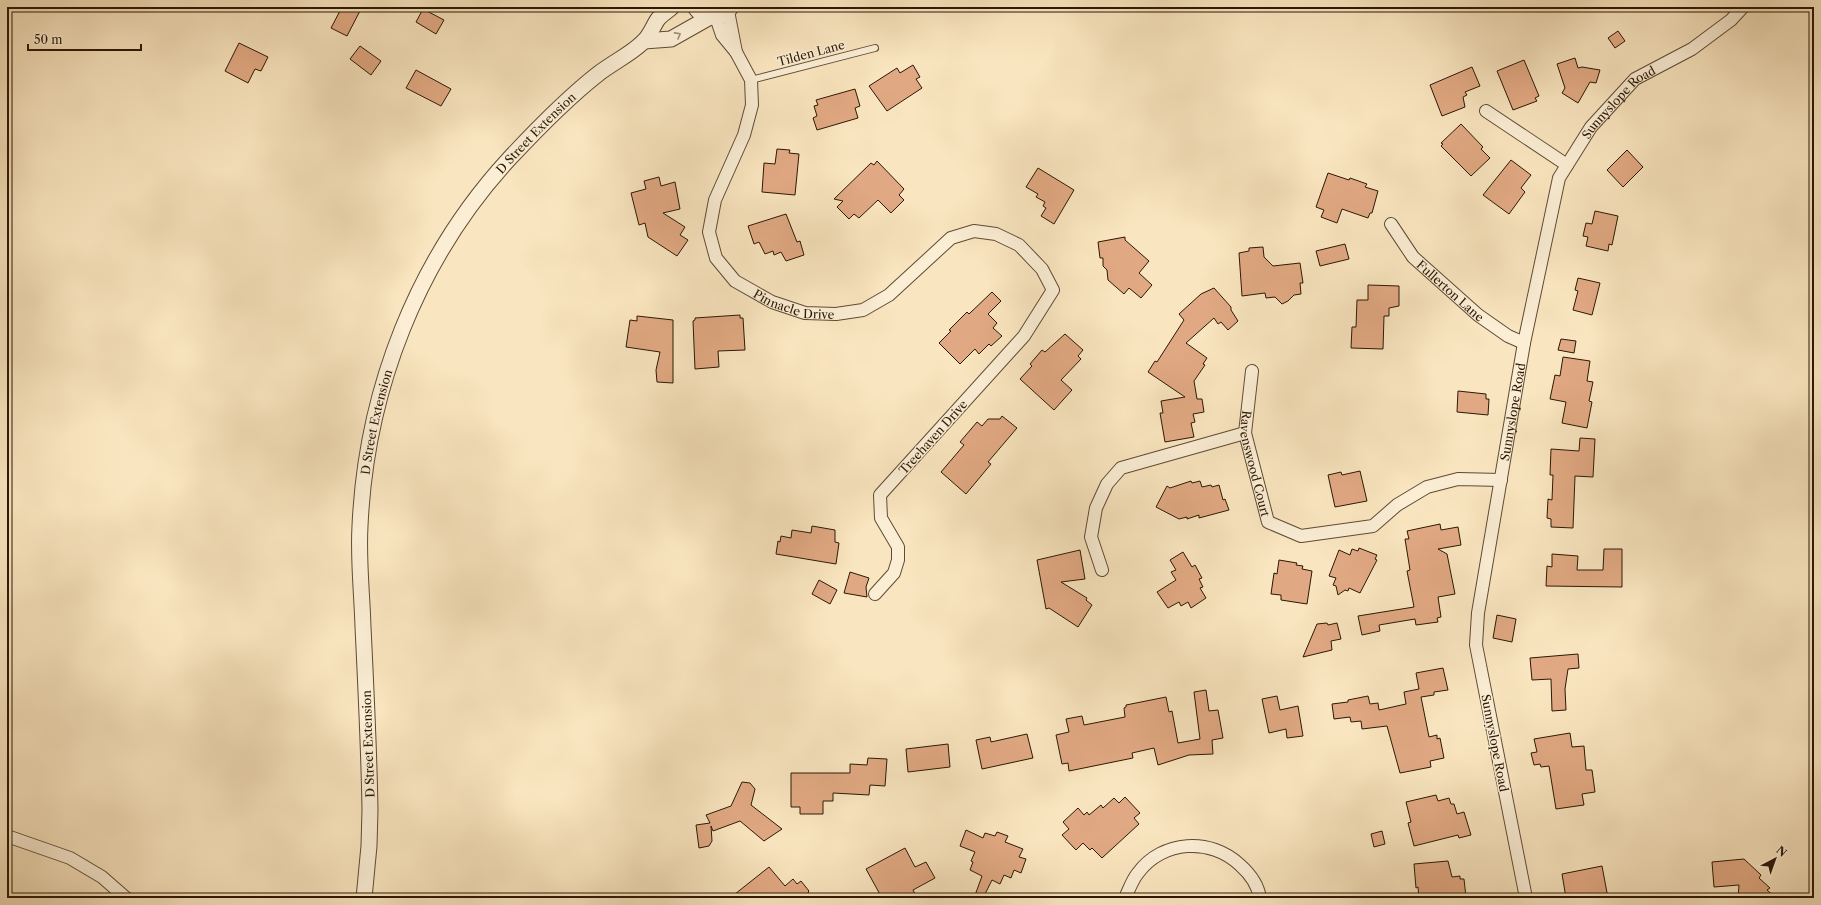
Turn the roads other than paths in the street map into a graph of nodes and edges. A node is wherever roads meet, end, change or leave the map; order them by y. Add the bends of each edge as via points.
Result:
1 (672, 7) edge
2 (695, 7) edge
3 (1743, 7) edge
4 (721, 13) edge
5 (644, 41) junction
6 (875, 48) dead end
7 (751, 80) junction
8 (1486, 111) dead end
9 (1566, 165) junction
10 (1392, 224) dead end
11 (1053, 290) joint
12 (1524, 343) junction
13 (1252, 371) dead end
14 (1245, 433) junction
15 (1501, 480) junction
16 (1102, 570) dead end
17 (875, 594) dead end
18 (7, 836) edge
19 (126, 898) edge
20 (364, 898) edge
21 (1126, 898) edge
22 (1260, 898) edge
23 (1526, 898) edge

1 - 5 street, D Street Extension via 659,18
2 - 4 street via 703,15
3 - 9 street, Sunnyslope Road via 1731,20 1692,49 1635,79 1591,127
5 -> 4 street via 671,39
4 - 7 street, Pinnacle Drive via 722,35 736,52
5 - 20 street, D Street Extension via 598,74 551,115 507,161 474,201 423,284 399,336 382,387 363,481 360,528 370,810
6 - 7 lane, Tilden Lane
7 - 11 street, Pinnacle Drive via 752,106 744,135 715,200 709,232 716,258 735,281 772,302 805,313 836,314 863,310 889,295 952,238 974,231 996,234 1019,245 1042,269
8 - 9 street
9 - 12 street, Sunnyslope Road via 1558,178
10 - 12 street, Fullerton Lane via 1413,258 1478,315 1508,336
11 - 17 street, Treehaven Drive via 1024,336 880,495 881,518 898,547 898,560 894,573
12 - 15 street, Sunnyslope Road
13 - 14 street, Ravenswood Court
14 - 15 street, Ravenswood Court via 1268,522 1301,536 1373,526 1397,505 1427,488 1458,479
14 - 16 street via 1121,468 1107,484 1096,508 1091,537
15 - 23 street, Sunnyslope Road via 1478,613 1476,645
18 - 19 street via 70,858 102,878
21 - 22 street via 1137,873 1146,863 1172,848 1197,845 1221,851 1238,862 1252,879

